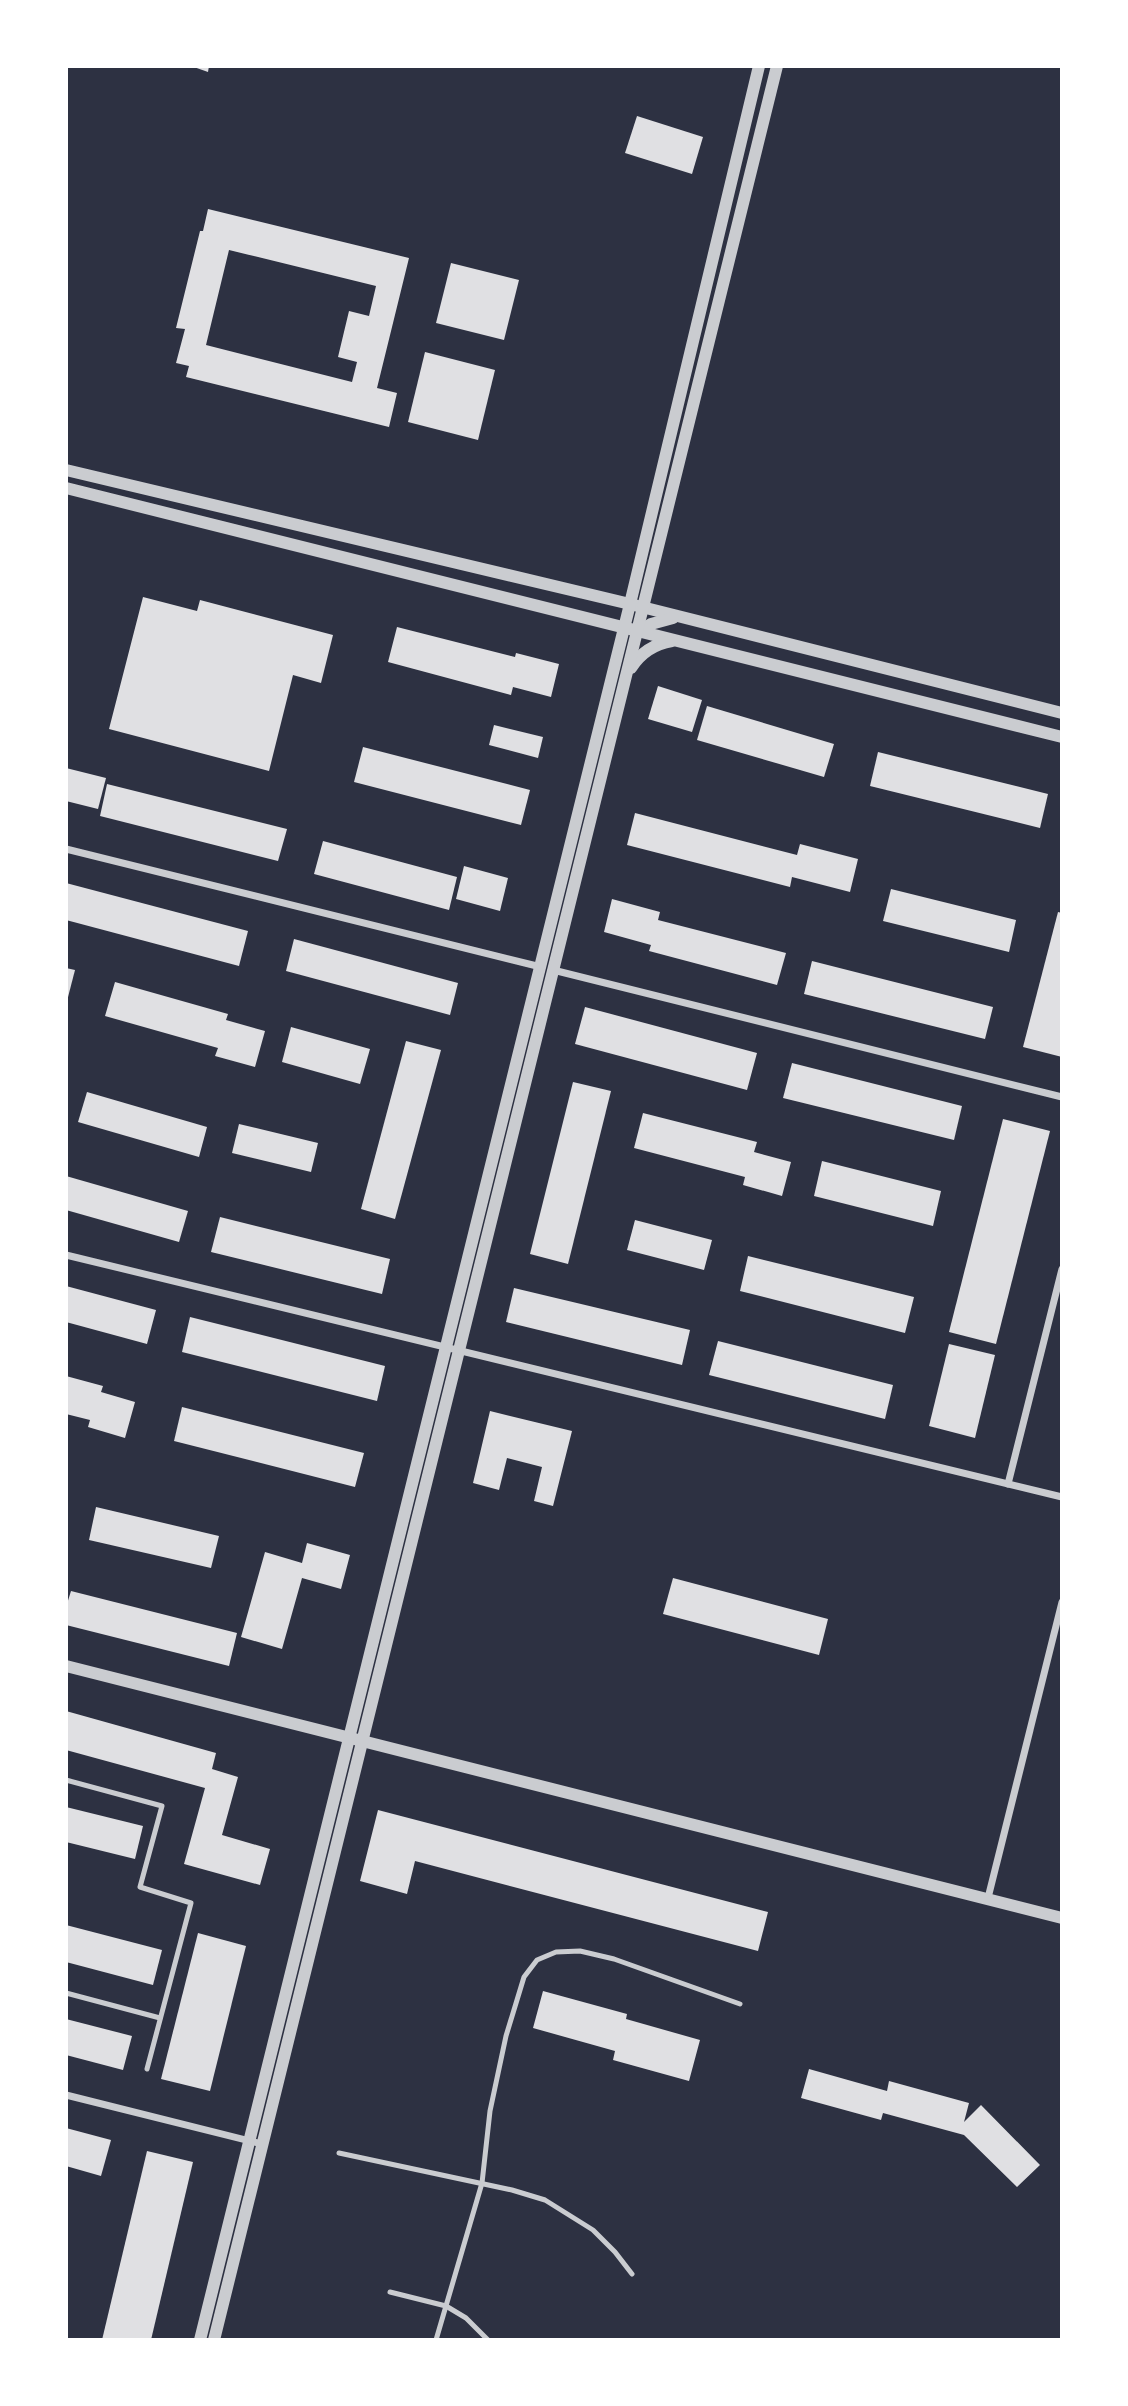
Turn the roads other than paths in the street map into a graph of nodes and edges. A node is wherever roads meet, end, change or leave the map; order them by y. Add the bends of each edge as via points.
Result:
1 (760, 66) edge
2 (777, 66) edge
3 (66, 470) edge
4 (66, 488) edge
5 (630, 604) junction
6 (644, 608) junction
7 (681, 617) junction
8 (624, 628) junction
9 (638, 632) junction
10 (674, 640) junction
11 (613, 671) junction
12 (627, 674) junction
13 (1062, 713) edge
14 (1062, 737) edge
15 (66, 849) edge
16 (539, 966) junction
17 (553, 970) junction
18 (1062, 1097) edge
19 (66, 1255) edge
20 (1062, 1269) edge
21 (452, 1349) junction
22 (1008, 1484) junction
23 (1062, 1497) edge
24 (1062, 1602) edge
25 (66, 1666) edge
26 (357, 1738) junction
27 (66, 1780) edge
28 (988, 1898) junction
29 (1062, 1917) edge
30 (66, 1993) edge
31 (740, 2004) dead end
32 (160, 2018) junction
33 (147, 2070) dead end
34 (66, 2095) edge
35 (256, 2143) junction
36 (340, 2153) dead end
37 (482, 2183) junction
38 (632, 2274) dead end
39 (390, 2292) dead end
40 (446, 2306) junction
41 (200, 2340) edge
42 (214, 2340) edge
43 (436, 2340) edge
44 (488, 2340) edge

1 - 5 street
2 - 6 street
3 - 5 street
4 - 8 street
5 - 6 street
5 - 8 street
6 - 7 street
6 - 9 street
7 - 9 street via 660,620
7 - 13 street
8 - 9 street
8 - 11 street
9 - 10 street
9 - 11 street
9 - 12 street
10 - 12 street via 644,652
10 - 14 street
11 - 16 street
12 - 17 street
15 - 16 street
16 - 17 street
16 - 21 street
17 - 18 street
17 - 21 street
19 - 21 street
20 - 22 street
21 - 22 street
21 - 26 street
22 - 23 street
24 - 28 street
25 - 26 street
26 - 28 street
26 - 35 street
27 - 32 lane via 162,1806 141,1887 191,1903
28 - 29 street
30 - 32 lane
31 - 37 lane via 580,1951 556,1952 537,1960 524,1977 506,2036
32 - 33 lane
34 - 35 street
35 - 41 street
35 - 42 street
36 - 37 lane
37 - 38 lane via 545,2200 567,2212 593,2230
37 - 40 lane
39 - 40 lane
40 - 43 lane
40 - 44 lane

